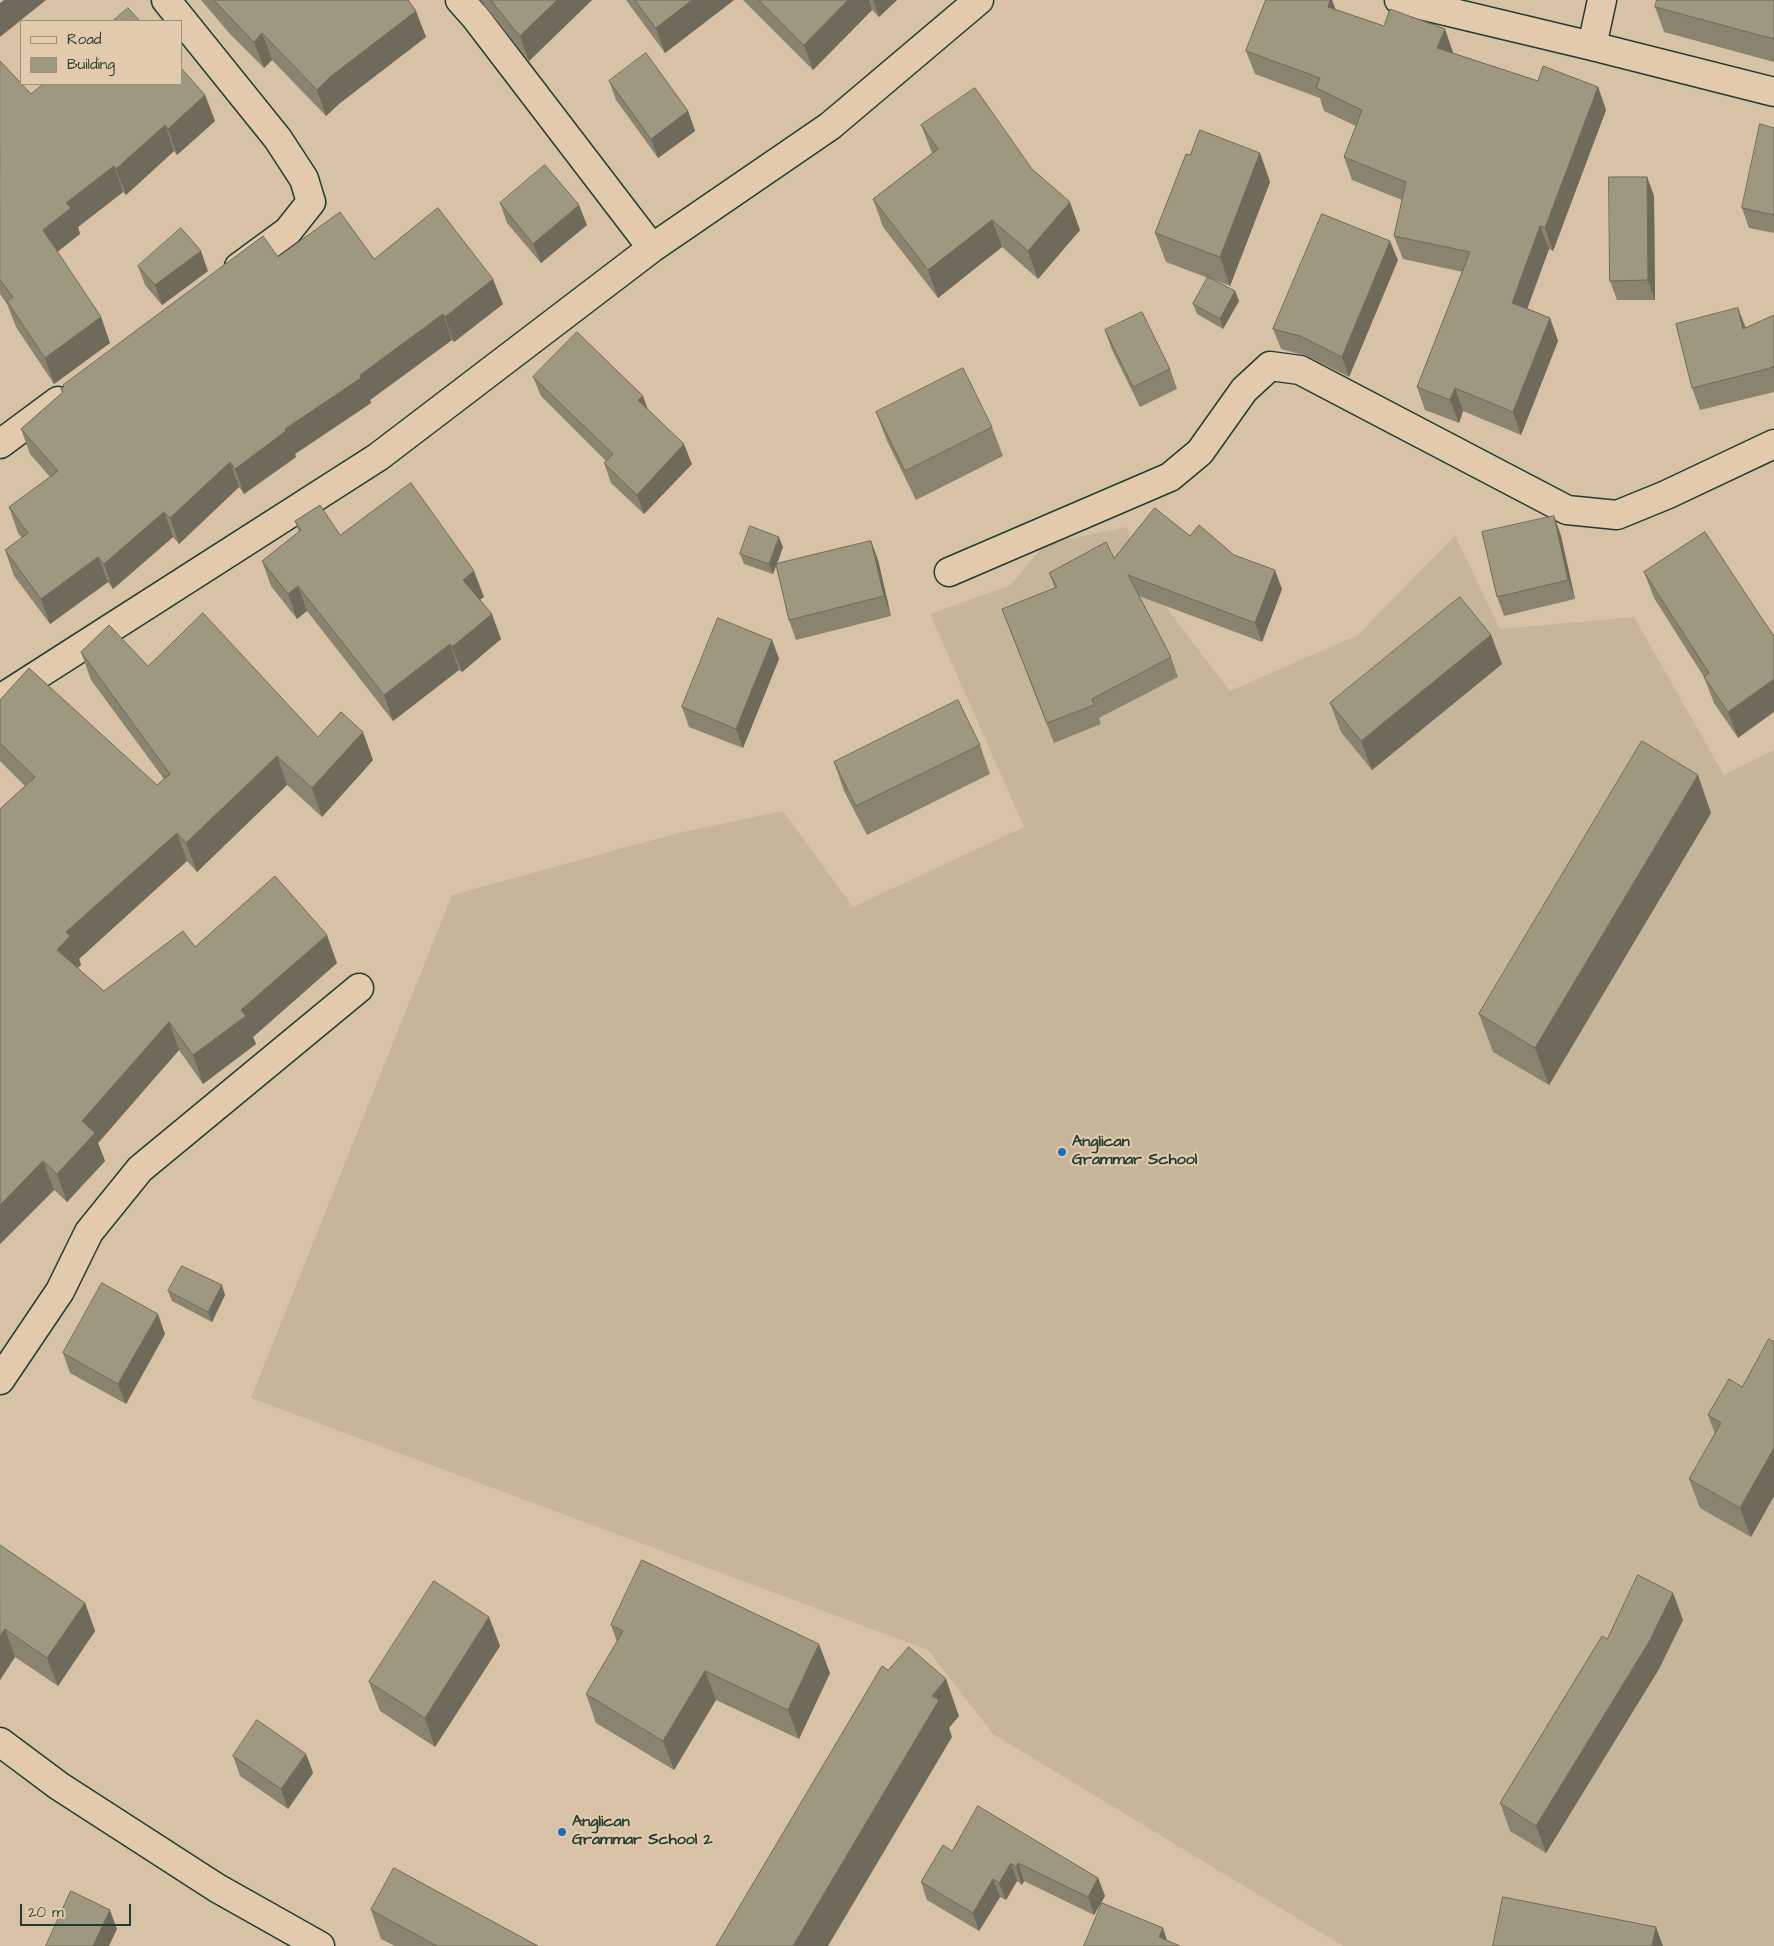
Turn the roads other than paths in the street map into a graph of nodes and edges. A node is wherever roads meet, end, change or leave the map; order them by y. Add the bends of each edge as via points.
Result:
1 (166, 0) edge
2 (460, 0) edge
3 (979, 0) edge
4 (1399, 0) edge
5 (1602, 0) edge
6 (1592, 46) junction
7 (1774, 92) edge
8 (652, 248) junction
9 (216, 284) edge
10 (80, 385) edge
11 (0, 444) edge
12 (1774, 444) edge
13 (949, 572) dead end
14 (0, 699) edge
15 (359, 988) dead end
16 (0, 1380) edge
17 (0, 1742) edge
18 (320, 1946) edge

1 - 9 street via 278,139 304,179 312,202 288,230
2 - 8 street
3 - 8 street via 830,126
4 - 6 street
5 - 6 street
6 - 7 street
8 - 14 street via 378,457
10 - 11 street
12 - 13 street via 1617,515 1568,510 1300,370 1270,366 1244,390 1200,452 1170,477
15 - 16 street via 140,1169 89,1232 60,1291
17 - 18 street via 59,1786 217,1888

